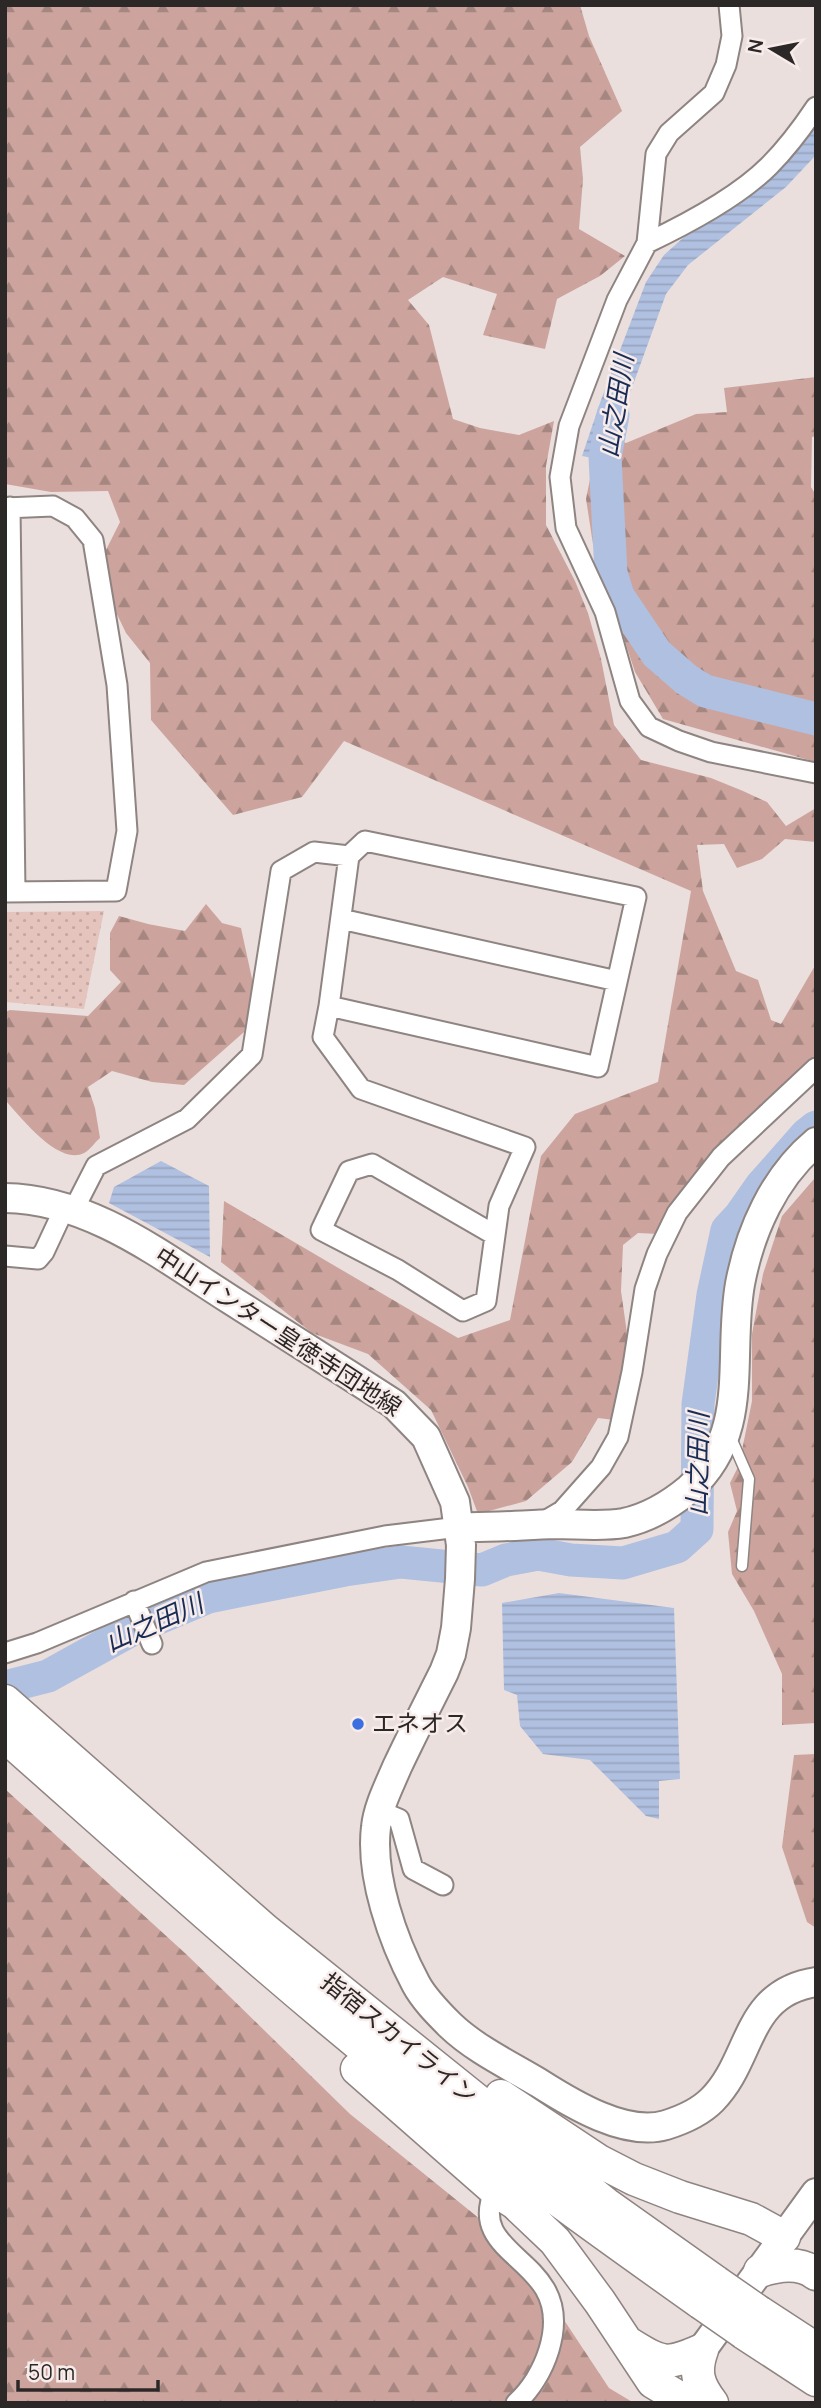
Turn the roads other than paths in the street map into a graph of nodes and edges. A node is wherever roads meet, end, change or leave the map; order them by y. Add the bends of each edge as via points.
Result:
1 (729, 5) edge
2 (816, 107) edge
3 (647, 243) junction
4 (8, 508) edge
5 (8, 586) edge
6 (816, 773) edge
7 (349, 856) junction
8 (10, 892) edge
9 (341, 919) junction
10 (617, 981) junction
11 (329, 1006) junction
12 (816, 1068) edge
13 (816, 1142) edge
14 (5, 1198) edge
15 (70, 1208) junction
16 (493, 1234) junction
17 (5, 1256) edge
18 (725, 1437) junction
19 (539, 1525) junction
20 (460, 1536) junction
21 (742, 1566) dead end
22 (134, 1601) junction
23 (152, 1644) dead end
24 (5, 1653) edge
25 (5, 1701) edge
26 (5, 1736) edge
27 (380, 1811) junction
28 (443, 1885) dead end
29 (265, 1930) junction
30 (265, 1965) junction
31 (816, 1982) edge
32 (495, 2190) junction
33 (816, 2193) edge
34 (784, 2237) junction
35 (760, 2271) junction
36 (816, 2274) edge
37 (709, 2293) junction
38 (752, 2323) junction
39 (625, 2341) junction
40 (816, 2349) edge
41 (702, 2350) junction
42 (816, 2380) edge
43 (516, 2403) edge
44 (688, 2403) edge
45 (712, 2403) edge

1 - 3 street via 732,36 714,93 669,133 656,154
2 - 3 street via 769,167
3 - 6 street via 617,300 569,426 560,477 566,528 604,612 630,701 649,727 711,752
4 - 5 street
4 - 8 street via 53,506 75,517 93,541 117,685 127,831 116,891
5 - 8 street
7 - 9 street
7 - 10 street via 365,841 636,897
7 - 15 street via 314,852 281,871 252,1055 187,1119 96,1166
9 - 10 street
9 - 11 street
10 - 11 street via 598,1067
11 - 16 street via 323,1037 360,1089 526,1147 499,1206
12 - 19 street via 721,1157 677,1213 645,1289 618,1437 601,1467 562,1511
13 - 18 street via 778,1184 746,1256 739,1288 734,1398
14 - 15 street, 中山インター皇徳寺団地線
15 - 17 street via 38,1259
15 - 20 street, 中山インター皇徳寺団地線 via 137,1240 394,1404 426,1437 455,1502
16 - 16 street via 486,1301 463,1311 321,1230 349,1171 372,1164
18 - 19 street via 704,1476 652,1513 623,1523
18 - 21 lane via 749,1479
19 - 20 street
20 - 22 street via 385,1536 206,1572
20 - 27 street, 中山インター皇徳寺団地線 via 451,1654
22 - 23 street
22 - 24 street
25 - 29 main road, 指宿スカイライン
26 - 30 main road, 指宿スカイライン
27 - 28 street via 399,1819 413,1869
27 - 31 street, 中山インター皇徳寺団地線 via 376,1826 381,1897 417,1986 452,2026 477,2045 560,2096 613,2120 655,2127 697,2111 728,2078 759,2017 774,1999
29 - 34 main road via 302,1950 444,2057 599,2161
29 - 37 main road, 指宿スカイライン via 596,2196
30 - 32 main road via 289,2004
30 - 37 main road, 指宿スカイライン via 507,2162
32 - 39 main road via 555,2241
32 - 43 street via 488,2215 492,2230 544,2288 552,2313 544,2364
33 - 34 street
34 - 35 street
35 - 36 main road via 783,2264
35 - 41 street
37 - 38 main road, 指宿スカイライン, bridge
38 - 40 main road, 指宿スカイライン
38 - 42 main road, 指宿スカイライン
39 - 41 main road via 663,2362
39 - 44 main road via 653,2382
41 - 45 main road via 696,2371

